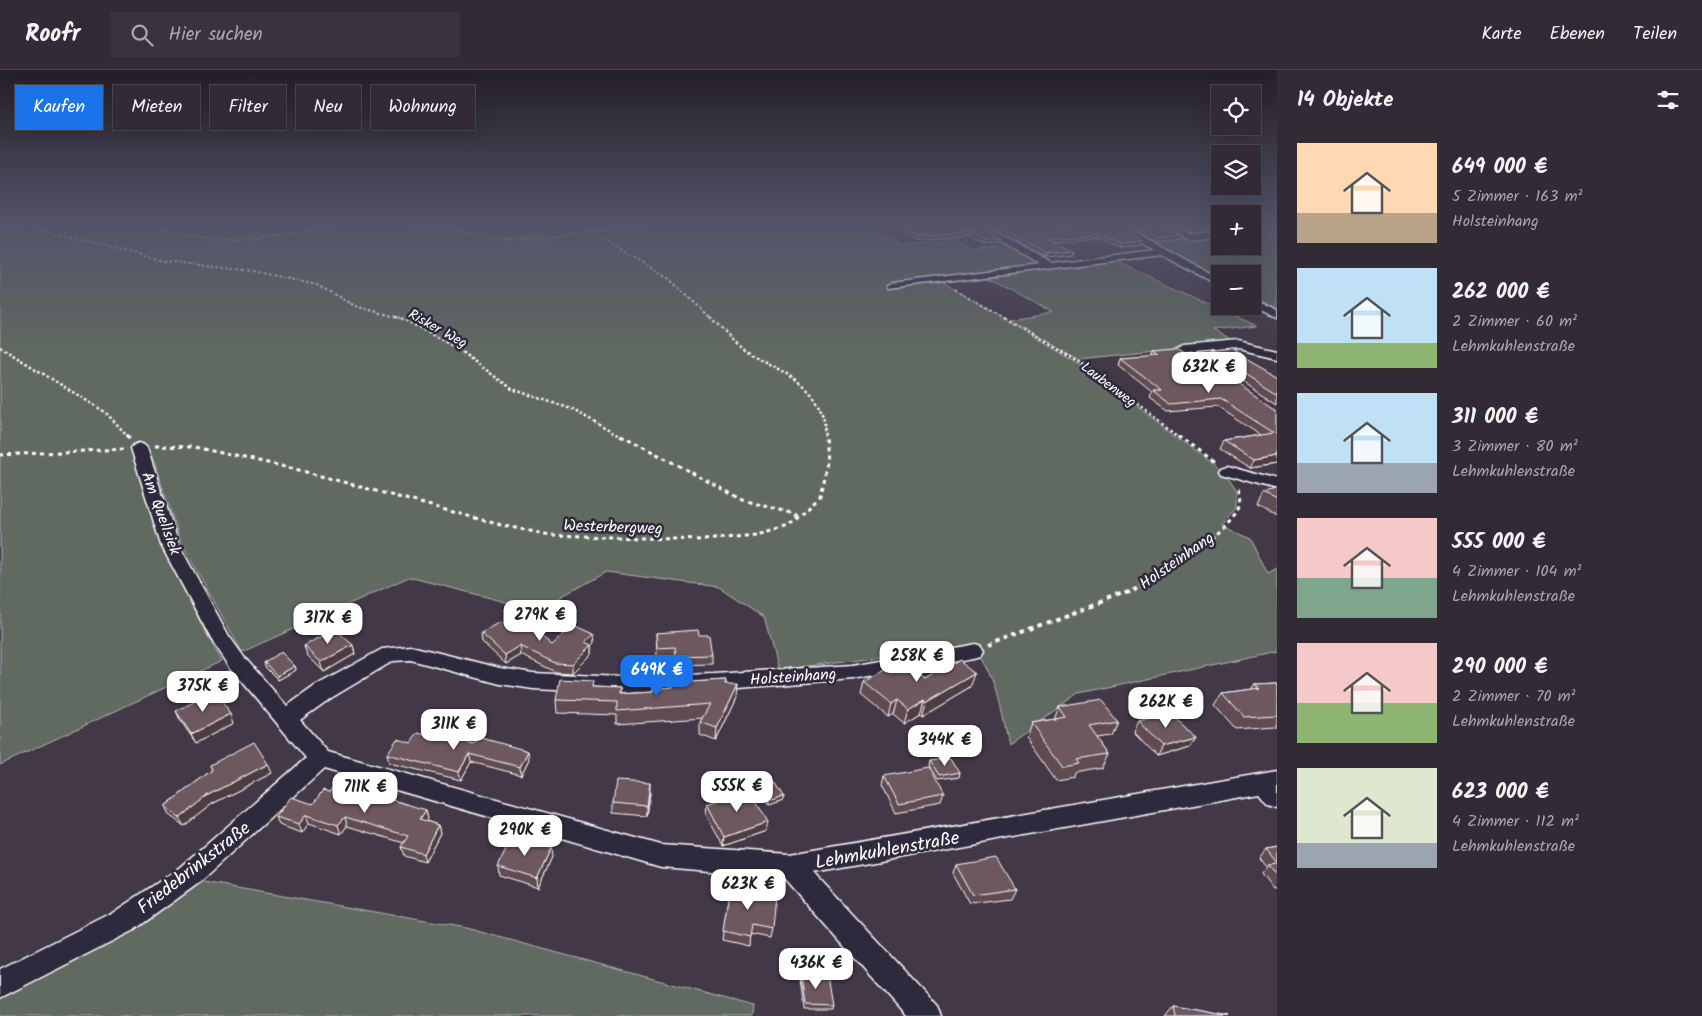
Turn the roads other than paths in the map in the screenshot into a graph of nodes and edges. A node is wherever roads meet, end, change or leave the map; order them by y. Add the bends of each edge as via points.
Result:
1 (1041, 268) edge
2 (1193, 268) edge
3 (1211, 278) edge
4 (892, 286) dead end
5 (1261, 306) edge
6 (1277, 315) edge
7 (1277, 354) edge
8 (1218, 372) edge
9 (139, 448) road end
10 (1227, 471) road end
11 (1277, 485) edge
12 (973, 650) road end
13 (286, 718) junction
14 (320, 759) junction
15 (1273, 786) edge
16 (790, 866) junction
17 (0, 984) edge
18 (926, 1016) edge

1 - 4 street
2 - 3 street
5 - 6 street
7 - 8 street via 1238,345 1184,350
9 - 13 street, Am Quellsiek via 170,545 221,639
10 - 11 street
12 - 13 street, Holsteinhang via 853,672 621,685 533,681 500,676 411,653 389,654 323,692
13 - 14 street
14 - 16 street, Lehmkuhlenstraße via 661,856
14 - 17 street, Friedebrinkstraße via 190,875 124,921
15 - 16 street, Lehmkuhlenstraße
16 - 18 street

